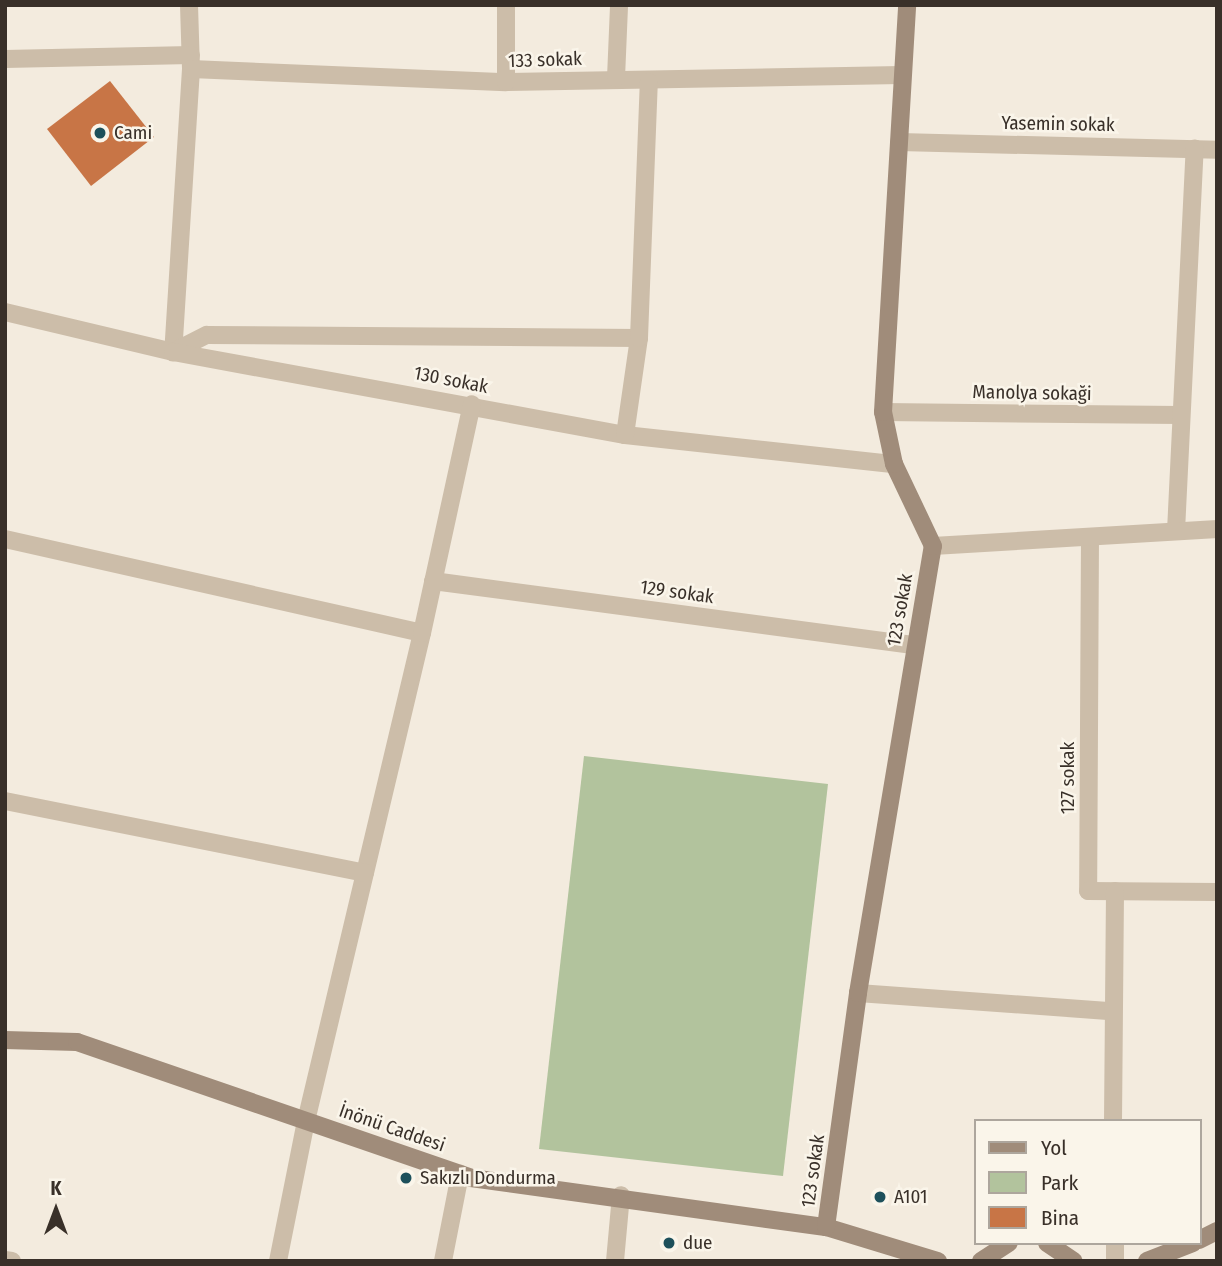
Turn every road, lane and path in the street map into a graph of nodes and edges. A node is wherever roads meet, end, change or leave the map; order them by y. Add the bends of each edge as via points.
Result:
1 (189, 5) edge
2 (506, 5) edge
3 (619, 5) edge
4 (907, 5) edge
5 (5, 59) edge
6 (191, 62) junction
7 (901, 75) junction
8 (616, 78) junction
9 (506, 82) junction
10 (649, 82) junction
11 (899, 142) junction
12 (1195, 148) junction
13 (1217, 150) edge
14 (5, 312) edge
15 (639, 338) junction
16 (173, 352) junction
17 (472, 404) junction
18 (883, 412) junction
19 (1180, 415) junction
20 (625, 435) junction
21 (894, 464) junction
22 (1217, 529) edge
23 (1175, 531) junction
24 (1090, 537) junction
25 (5, 539) edge
26 (933, 546) junction
27 (433, 581) junction
28 (422, 633) junction
29 (915, 645) junction
30 (5, 801) edge
31 (365, 873) junction
32 (1115, 891) junction
33 (1217, 892) edge
34 (858, 993) junction
35 (1111, 1011) junction
36 (5, 1040) edge
37 (1113, 1119) edge
38 (306, 1121) junction
39 (460, 1174) junction
40 (621, 1195) junction
41 (826, 1227) junction
42 (1217, 1231) edge
43 (1201, 1241) edge
44 (1006, 1245) edge
45 (1050, 1245) edge
46 (1191, 1248) edge
47 (5, 1260) edge
48 (12, 1261) edge
49 (278, 1261) edge
50 (443, 1261) edge
51 (615, 1261) edge
52 (938, 1261) edge
53 (981, 1261) edge
54 (1074, 1261) edge
55 (1146, 1261) edge

1 - 6 street
2 - 9 street
3 - 8 street
4 - 7 street
5 - 6 street, 133 sokak
6 - 9 street, 133 sokak
6 - 16 street
7 - 10 street, 133 sokak
7 - 11 street
8 - 9 street, 133 sokak
8 - 10 street, 133 sokak
10 - 15 street
11 - 12 street, Yasemin sokak
11 - 18 street
12 - 13 street, Yasemin sokak
12 - 19 street
14 - 16 street, 130 sokak
15 - 16 street via 207,335
15 - 20 street
16 - 17 street, 130 sokak
17 - 20 street, 130 sokak
17 - 27 street
18 - 19 street, Manolya sokaği
18 - 21 street
19 - 23 street
20 - 21 street, 130 sokak
21 - 26 street
22 - 23 street
23 - 24 street
24 - 26 street
24 - 32 street, 127 sokak via 1088,891
25 - 28 street
26 - 29 street, 123 sokak
27 - 28 street
27 - 29 street, 129 sokak
28 - 31 street
29 - 34 street, 123 sokak
30 - 31 street
31 - 38 street
32 - 33 street, 127 sokak
32 - 35 street
34 - 35 street
34 - 41 street, 123 sokak
35 - 37 street
36 - 38 street, İnönü Caddesi via 77,1042
38 - 39 street, İnönü Caddesi
38 - 49 street
39 - 40 street, İnönü Caddesi
39 - 50 street
40 - 41 street, İnönü Caddesi
40 - 51 street
41 - 52 street, İnönü Caddesi
42 - 43 street
44 - 53 street
45 - 54 street
46 - 55 street
47 - 48 street

